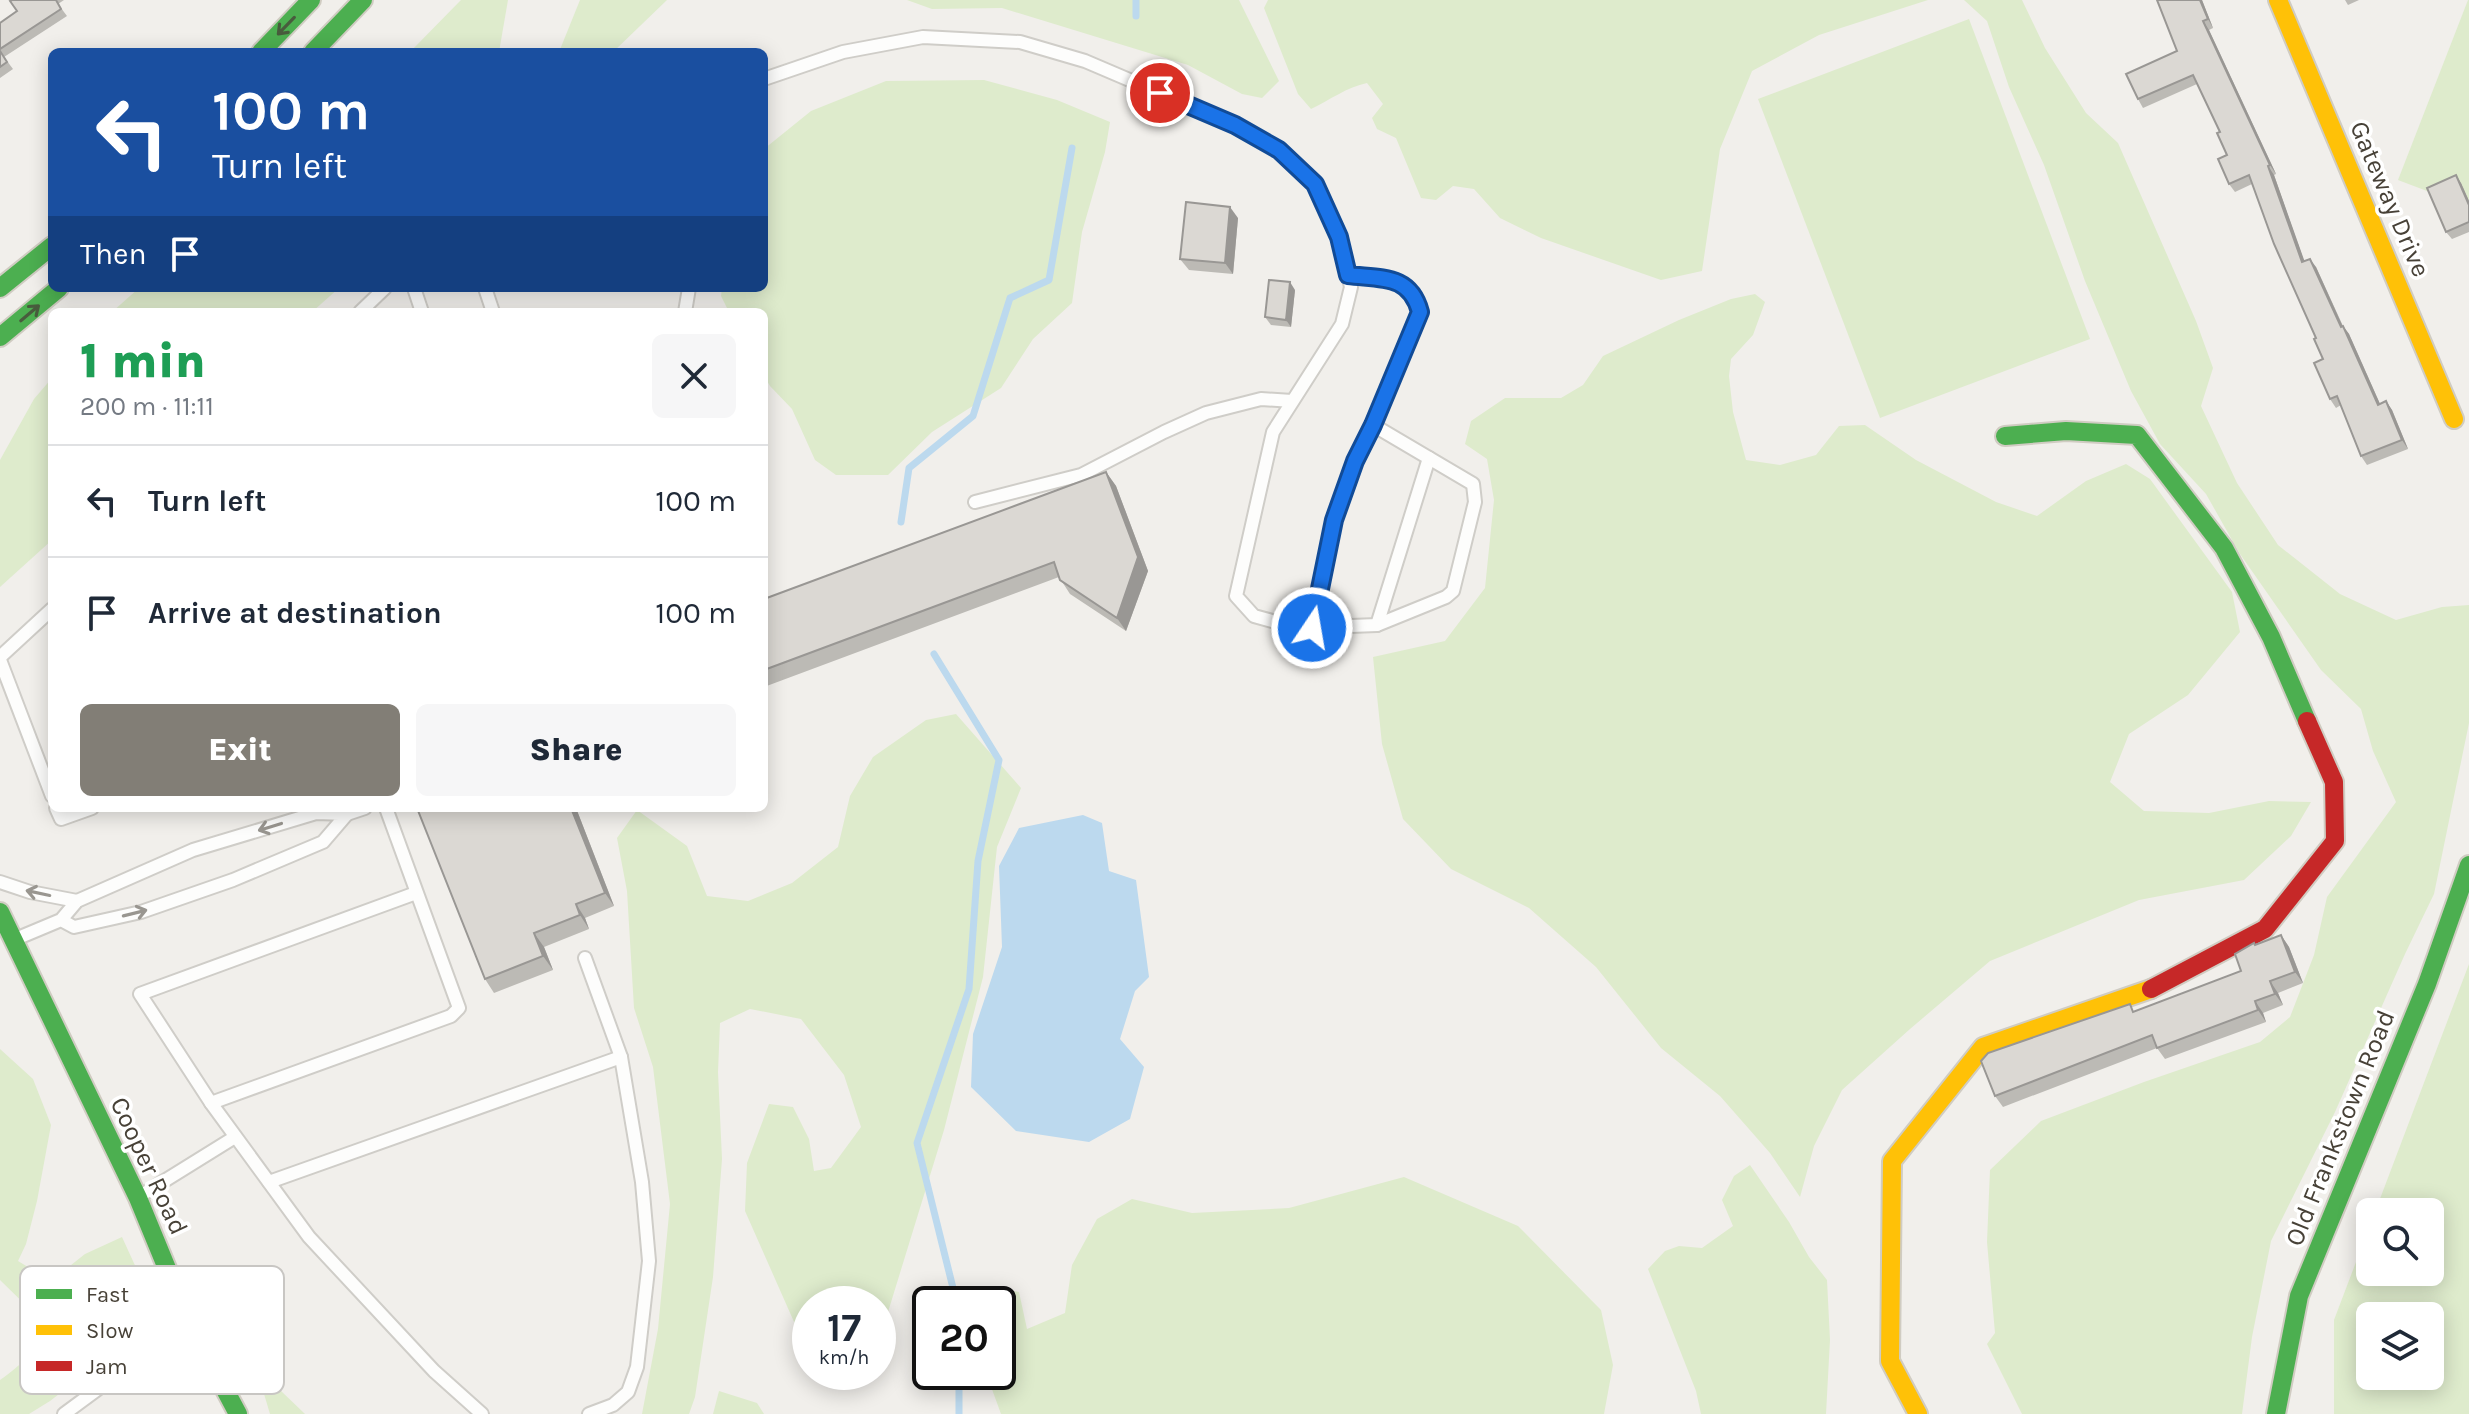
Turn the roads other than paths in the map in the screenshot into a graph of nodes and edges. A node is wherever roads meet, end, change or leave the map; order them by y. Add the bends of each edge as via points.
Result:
1 (311, 0) edge
2 (363, 0) edge
3 (2278, 0) edge
4 (265, 48) edge
5 (317, 48) edge
6 (768, 78) edge
7 (48, 249) edge
8 (1348, 275) junction
9 (0, 288) edge
10 (54, 292) edge
11 (381, 292) edge
12 (364, 308) edge
13 (0, 337) edge
14 (1292, 401) junction
15 (2454, 419) dead end
16 (1373, 425) junction
17 (2005, 436) dead end
18 (1429, 458) junction
19 (975, 502) dead end
20 (48, 613) edge
21 (1377, 625) junction
22 (1312, 628) junction
23 (0, 658) edge
24 (48, 785) edge
25 (58, 812) edge
26 (81, 812) edge
27 (353, 812) edge
28 (387, 812) edge
29 (347, 814) junction
30 (2469, 865) edge
31 (0, 882) edge
32 (416, 893) junction
33 (77, 901) junction
34 (0, 912) edge
35 (61, 920) junction
36 (6, 944) edge
37 (585, 958) dead end
38 (621, 1057) junction
39 (211, 1103) junction
40 (235, 1137) junction
41 (269, 1182) junction
42 (138, 1198) junction
43 (166, 1266) edge
44 (91, 1394) edge
45 (227, 1394) edge
46 (64, 1414) edge
47 (238, 1414) edge
48 (482, 1414) edge
49 (589, 1414) edge
50 (1918, 1414) edge
51 (2276, 1414) edge

1 -> 4 main road
2 - 5 main road
3 - 15 main road, Gateway Drive
6 - 8 lane via 843,52 923,37 1020,42 1085,61 1235,125 1279,150 1315,184 1339,237
7 - 9 main road
8 - 14 lane via 1351,287 1342,324
8 - 16 lane via 1399,282 1416,299 1420,312
13 -> 10 main road
11 - 12 lane
14 - 19 lane via 1261,399 1206,413 1081,475
14 - 22 lane via 1273,432 1236,596 1254,616
16 - 18 lane
16 - 22 lane via 1334,520
17 - 50 main road via 2066,431 2137,435 2224,548 2271,637 2334,782 2335,841 2265,929 2162,985 1983,1047 1892,1161 1890,1361
18 - 21 lane
18 - 21 lane via 1473,484 1475,502 1453,591
20 - 23 lane
21 - 22 lane
23 - 24 lane
25 - 26 lane via 61,819
27 - 29 lane
28 - 32 lane
29 -> 33 lane via 316,813 193,850
35 -> 29 lane via 74,927 141,912 233,880 323,842
30 - 51 main road, Old Frankstown Road via 2427,984 2299,1296
33 -> 31 lane
32 - 39 lane via 459,1008 451,1016
32 - 39 lane via 140,994
33 - 35 lane
34 - 36 main road, Cooper Road
35 - 36 lane
36 - 42 main road, Cooper Road
37 - 38 lane
38 - 41 lane
38 - 49 lane via 649,1261 637,1367 628,1392
39 - 40 lane
40 - 41 lane
40 - 42 lane
41 - 48 lane via 309,1237 434,1371
42 - 43 main road, Cooper Road
44 - 46 lane
45 - 47 main road, Cooper Road

